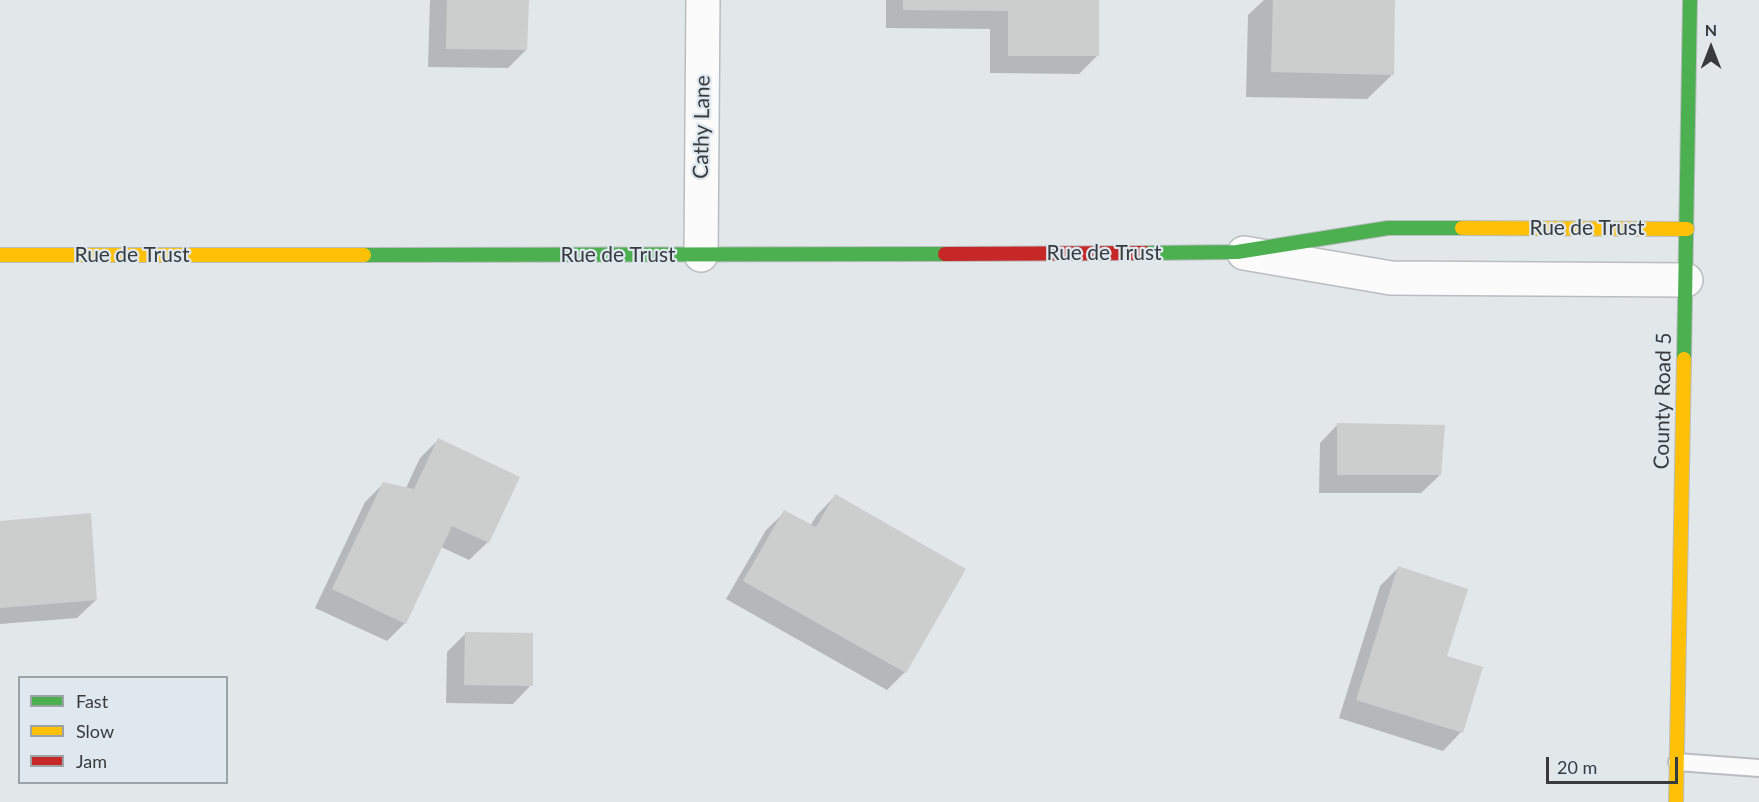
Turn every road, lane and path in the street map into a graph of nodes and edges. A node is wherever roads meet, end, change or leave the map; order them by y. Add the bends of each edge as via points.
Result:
1 (704, 0) edge
2 (1690, 0) edge
3 (1687, 229) junction
4 (1236, 252) junction
5 (0, 255) edge
6 (701, 255) junction
7 (1686, 280) junction
8 (1677, 762) junction
9 (1759, 768) edge
10 (1677, 802) edge

1 - 6 street, Cathy Lane
2 - 3 street, County Road 5
3 - 4 street, Rue de Trust via 1388,228
3 - 7 street, County Road 5
4 - 6 street, Rue de Trust
4 - 7 street, Rue de Trust via 1391,278
5 - 6 street, Rue de Trust
7 - 8 street, County Road 5
8 - 9 lane
8 - 10 street, County Road 5

